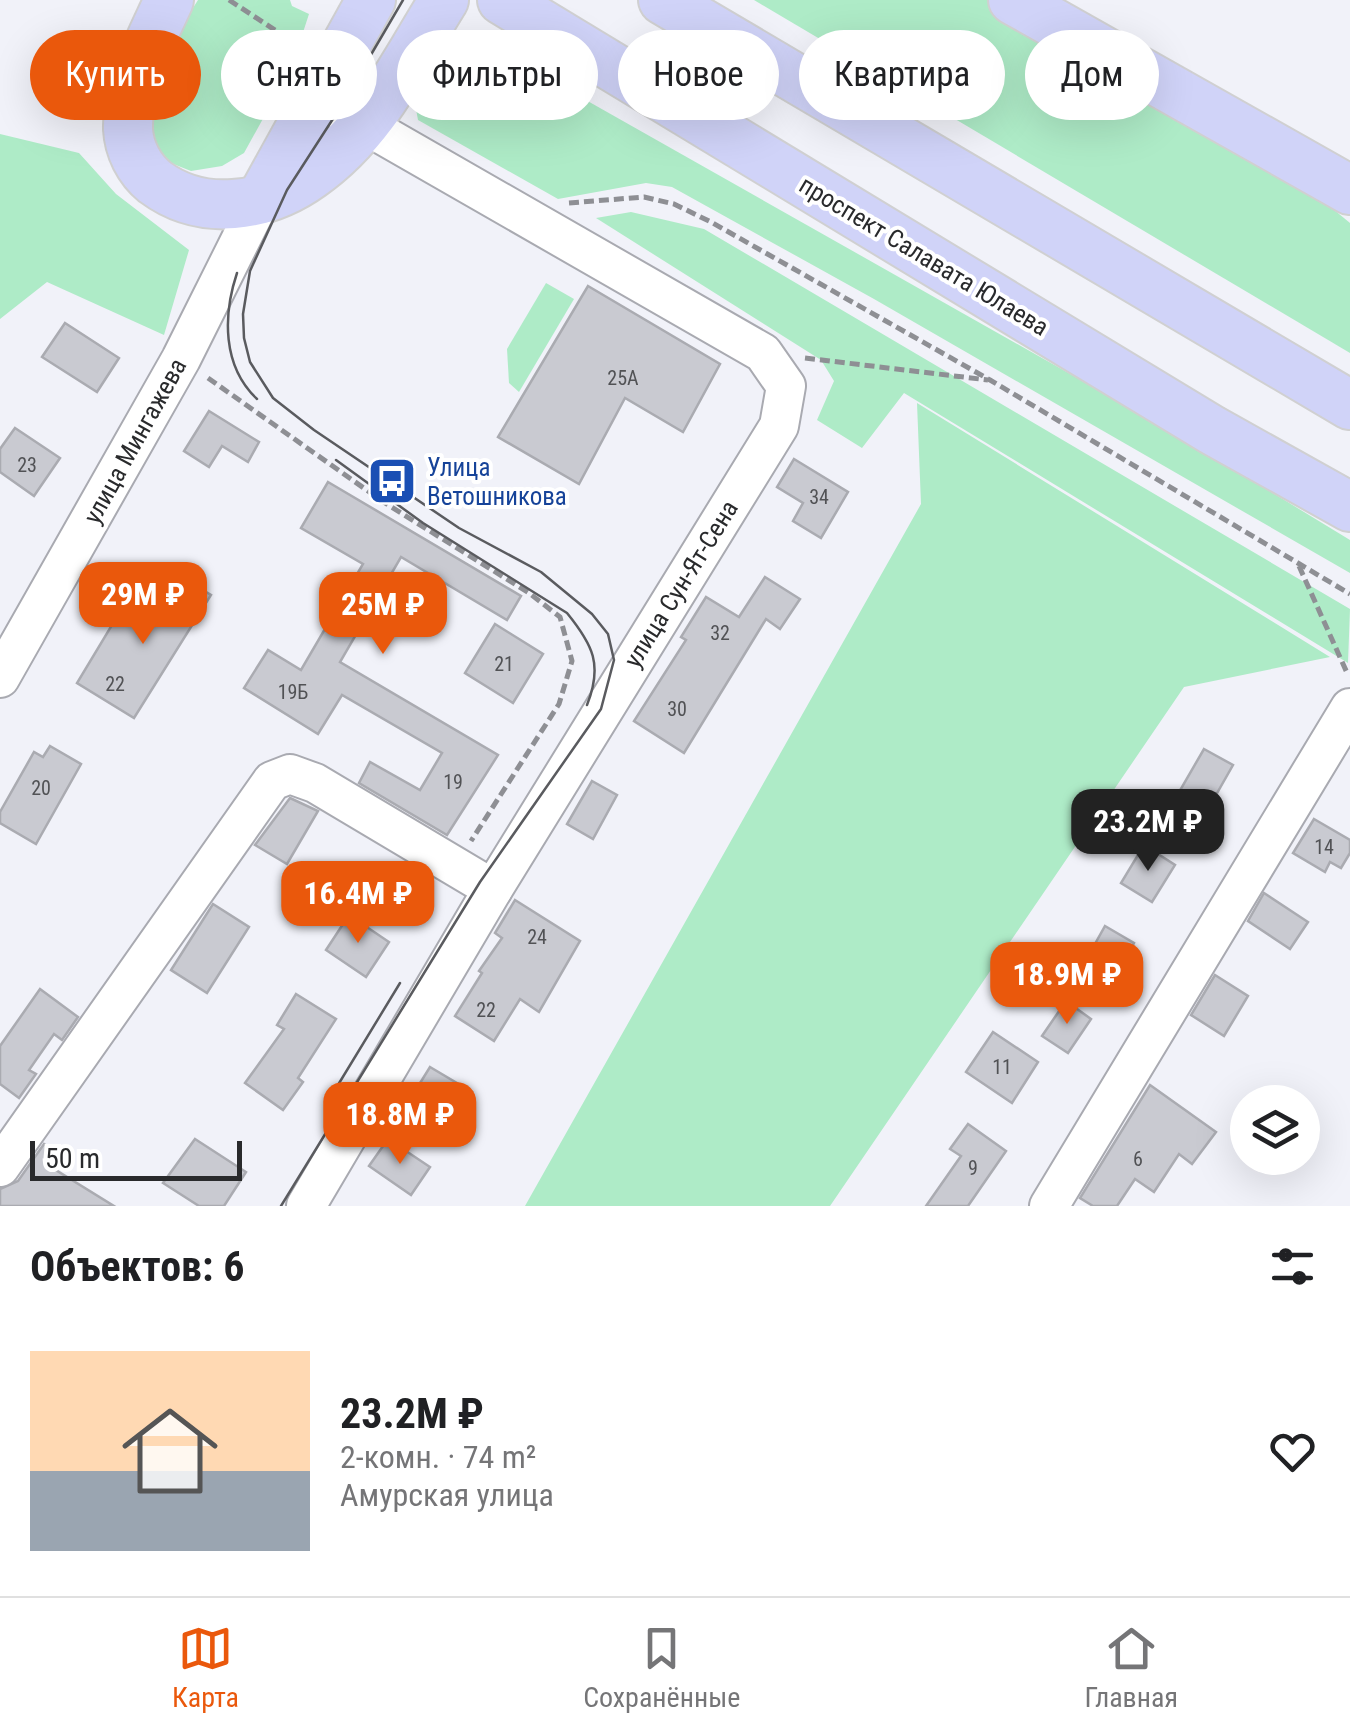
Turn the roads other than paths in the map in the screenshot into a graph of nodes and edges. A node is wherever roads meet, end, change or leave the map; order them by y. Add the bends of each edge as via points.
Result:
1 (169, 0) edge
2 (371, 0) edge
3 (444, 0) edge
4 (502, 0) edge
5 (663, 0) edge
6 (1013, 0) edge
7 (353, 30) edge
8 (302, 120) edge
9 (353, 120) edge
10 (364, 127) junction
11 (1288, 157) junction
12 (1350, 190) edge
13 (261, 198) junction
14 (1350, 206) edge
15 (1350, 405) edge
16 (1350, 507) edge
17 (0, 678) edge
18 (1350, 708) edge
19 (493, 889) junction
20 (0, 1167) edge
21 (306, 1206) edge
22 (1049, 1206) edge

1 - 13 main road via 130,94 128,134 136,159 159,184 194,203
2 - 7 main road
3 - 10 main road
4 - 16 main road, проспект Салавата Юлаева
5 - 15 main road
6 - 11 main road
8 - 13 main road
9 - 10 street, улица Сун-Ят-Сена
10 - 13 main road via 308,178
10 - 19 street, улица Сун-Ят-Сена via 763,353 786,386 779,426
11 - 12 main road
11 - 14 main road
13 - 17 street, улица Мингажева via 181,360
18 - 22 street
19 - 20 street via 314,783 290,774 272,781
19 - 21 street, улица Сун-Ят-Сена

